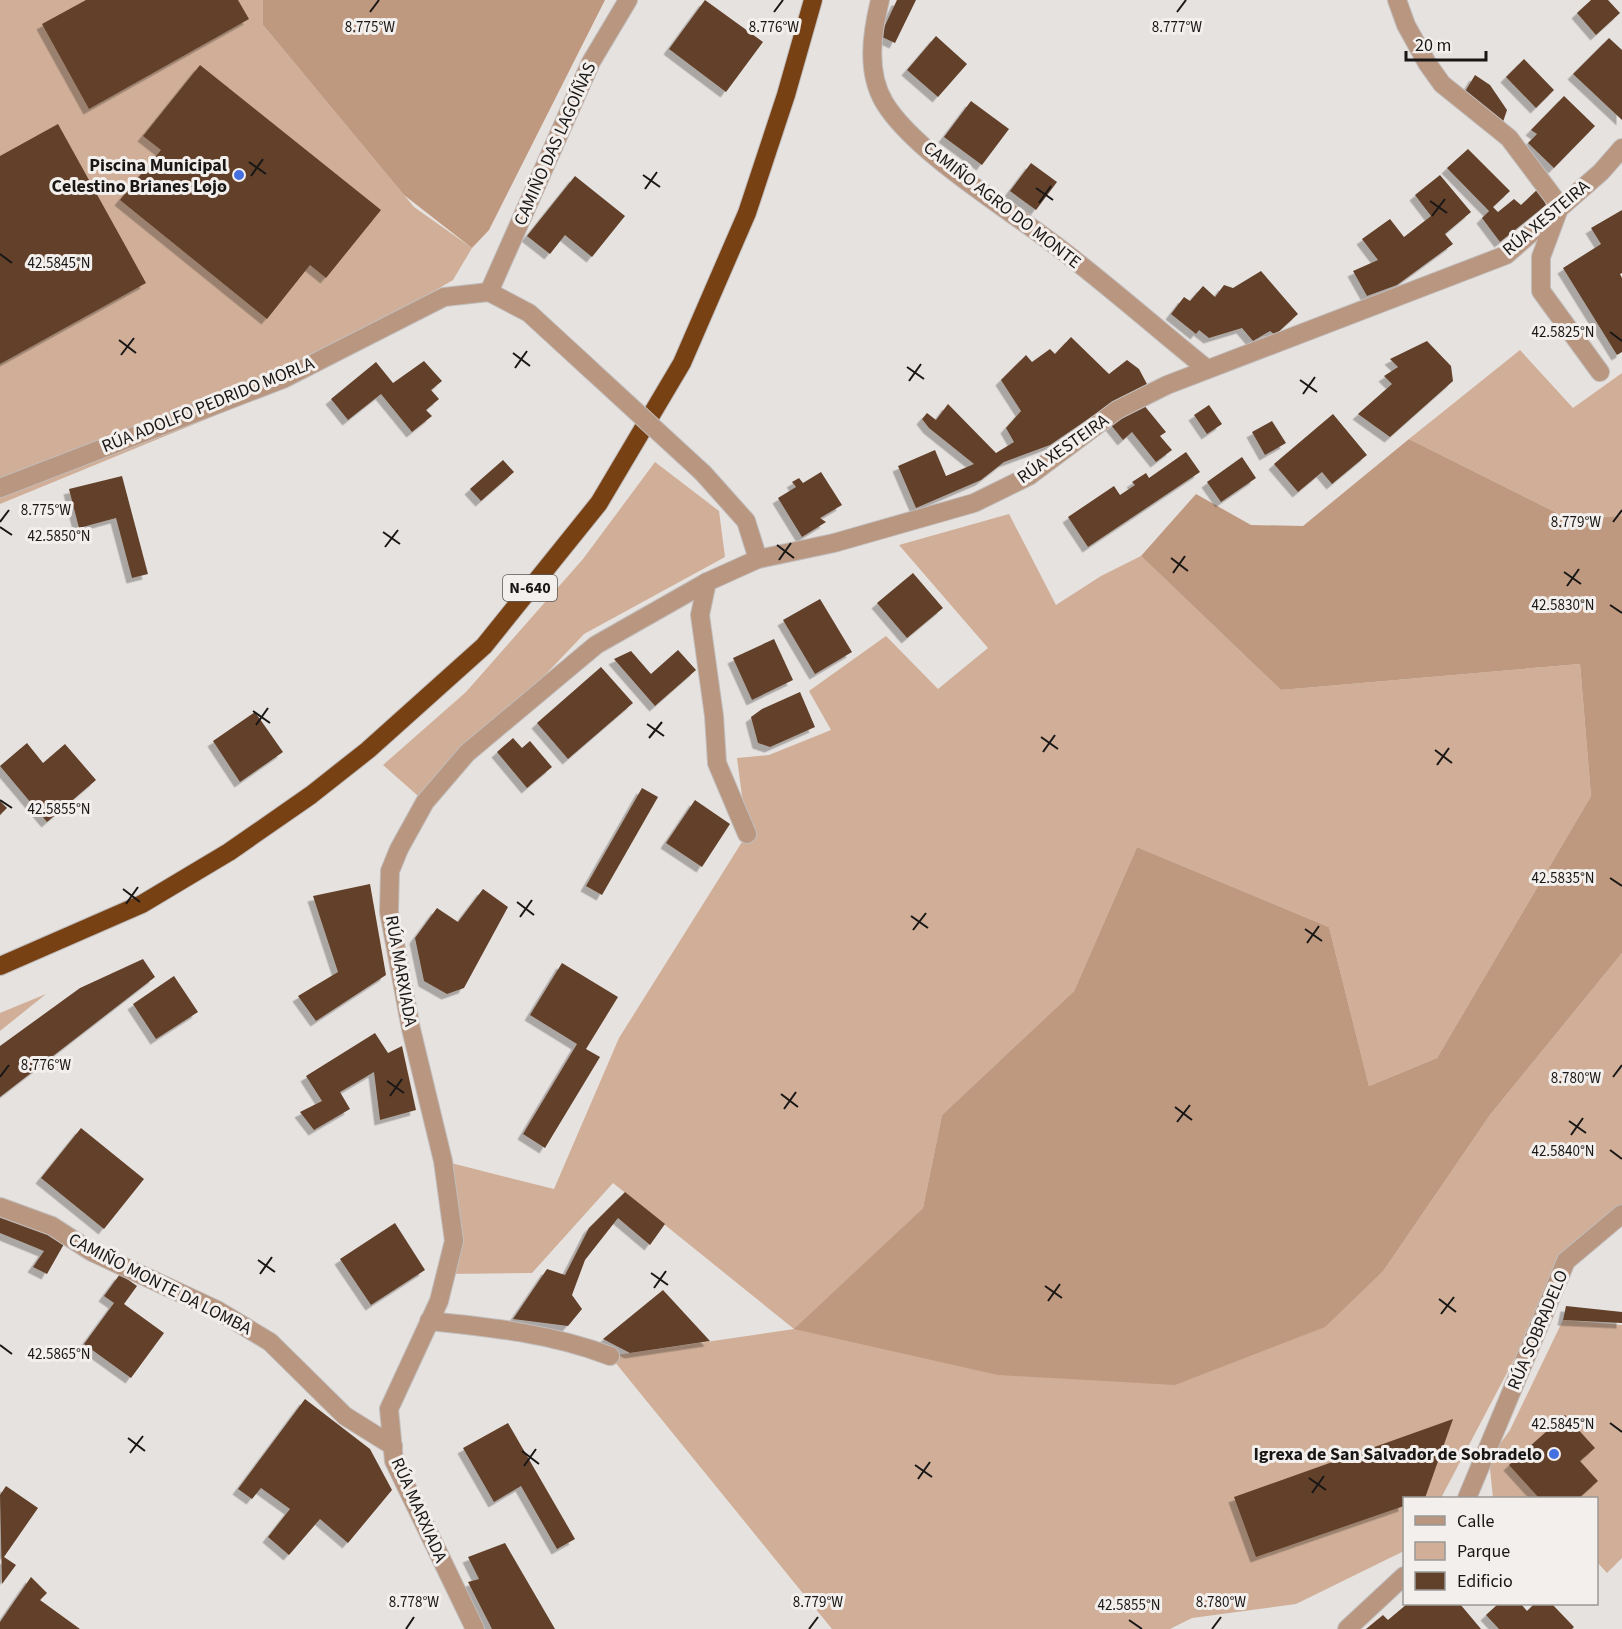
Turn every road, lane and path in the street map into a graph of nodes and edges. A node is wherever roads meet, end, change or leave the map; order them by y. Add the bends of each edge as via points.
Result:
1 (628, 0) edge
2 (813, 0) edge
3 (880, 0) edge
4 (1397, 0) edge
5 (1622, 148) edge
6 (1622, 168) edge
7 (1601, 172) junction
8 (1560, 206) junction
9 (489, 292) junction
10 (1207, 369) junction
11 (1600, 372) dead end
12 (0, 488) edge
13 (758, 560) junction
14 (707, 582) junction
15 (747, 834) dead end
16 (0, 966) edge
17 (0, 1207) edge
18 (1622, 1214) edge
19 (429, 1321) junction
20 (610, 1356) dead end
21 (393, 1446) junction
22 (1467, 1497) edge
23 (1403, 1577) edge
24 (475, 1629) edge
25 (1347, 1629) edge

1 - 9 street, CAMIÑO DAS LAGOÍÑAS via 591,62
2 - 16 highway, N-640 via 747,213 682,363 598,503 484,646 368,750 230,852 142,904
3 - 10 street, CAMIÑO AGRO DO MONTE via 873,30 872,65 884,101 906,130
4 - 8 street via 1406,25 1442,84 1509,138
5 - 7 street, RÚA XESTEIRA
6 - 7 street
7 - 8 street, RÚA XESTEIRA
8 - 10 street, RÚA XESTEIRA via 1506,255
8 - 11 street via 1541,257 1541,291
9 - 12 street, RÚA ADOLFO PEDRIDO MORLA via 444,297 283,379
9 - 13 street, bridge via 529,313 703,472 746,521
10 - 13 street, RÚA XESTEIRA via 1117,410 1029,476 974,503
13 - 14 street, RÚA XESTEIRA
14 - 15 street via 700,615 717,763
14 - 19 street, RÚA MARXIADA via 596,645 467,753 425,802 390,871 389,912 411,1029 443,1161 454,1241 439,1301
17 - 21 street, CAMIÑO MONTE DA LOMBA via 52,1227 92,1252 217,1310 261,1336 345,1416
18 - 22 street, RÚA SOBRADELO via 1566,1261
19 - 20 street via 499,1328
19 - 21 street, RÚA MARXIADA via 388,1409
21 - 24 street, RÚA MARXIADA via 394,1461
23 - 25 street

